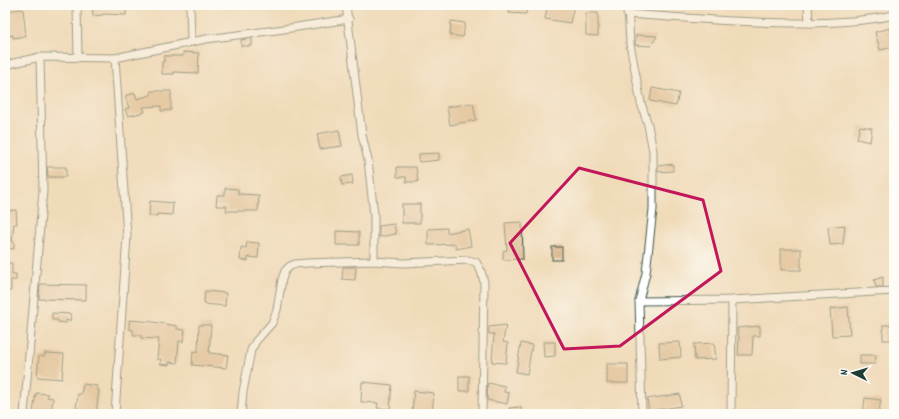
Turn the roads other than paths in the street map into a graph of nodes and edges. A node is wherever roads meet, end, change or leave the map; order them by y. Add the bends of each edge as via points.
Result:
1 (77, 5) edge
2 (190, 5) edge
3 (346, 5) edge
4 (628, 5) edge
5 (808, 5) edge
6 (628, 14) junction
7 (894, 15) edge
8 (349, 19) junction
9 (809, 23) junction
10 (192, 41) junction
11 (40, 57) junction
12 (78, 58) junction
13 (115, 58) junction
14 (5, 65) edge
15 (374, 261) junction
16 (894, 291) edge
17 (732, 300) junction
18 (639, 301) junction
19 (24, 414) edge
20 (115, 414) edge
21 (240, 414) edge
22 (482, 414) edge
23 (642, 414) edge
24 (731, 414) edge

1 - 12 street
2 - 10 street
3 - 8 street
4 - 6 street
5 - 9 street
6 - 9 street via 756,23
6 - 18 street via 635,74 653,151 653,209 646,273
7 - 9 street via 846,23
8 - 10 street
8 - 15 street via 357,98 373,207
10 - 13 street
11 - 12 street
11 - 14 street
11 - 19 street via 43,191
12 - 13 street
13 - 20 street via 127,236
15 - 21 street via 295,264 285,271 272,323 251,350
15 - 22 street via 476,262 484,282
16 - 17 street
17 - 18 street
17 - 24 street
18 - 23 street

